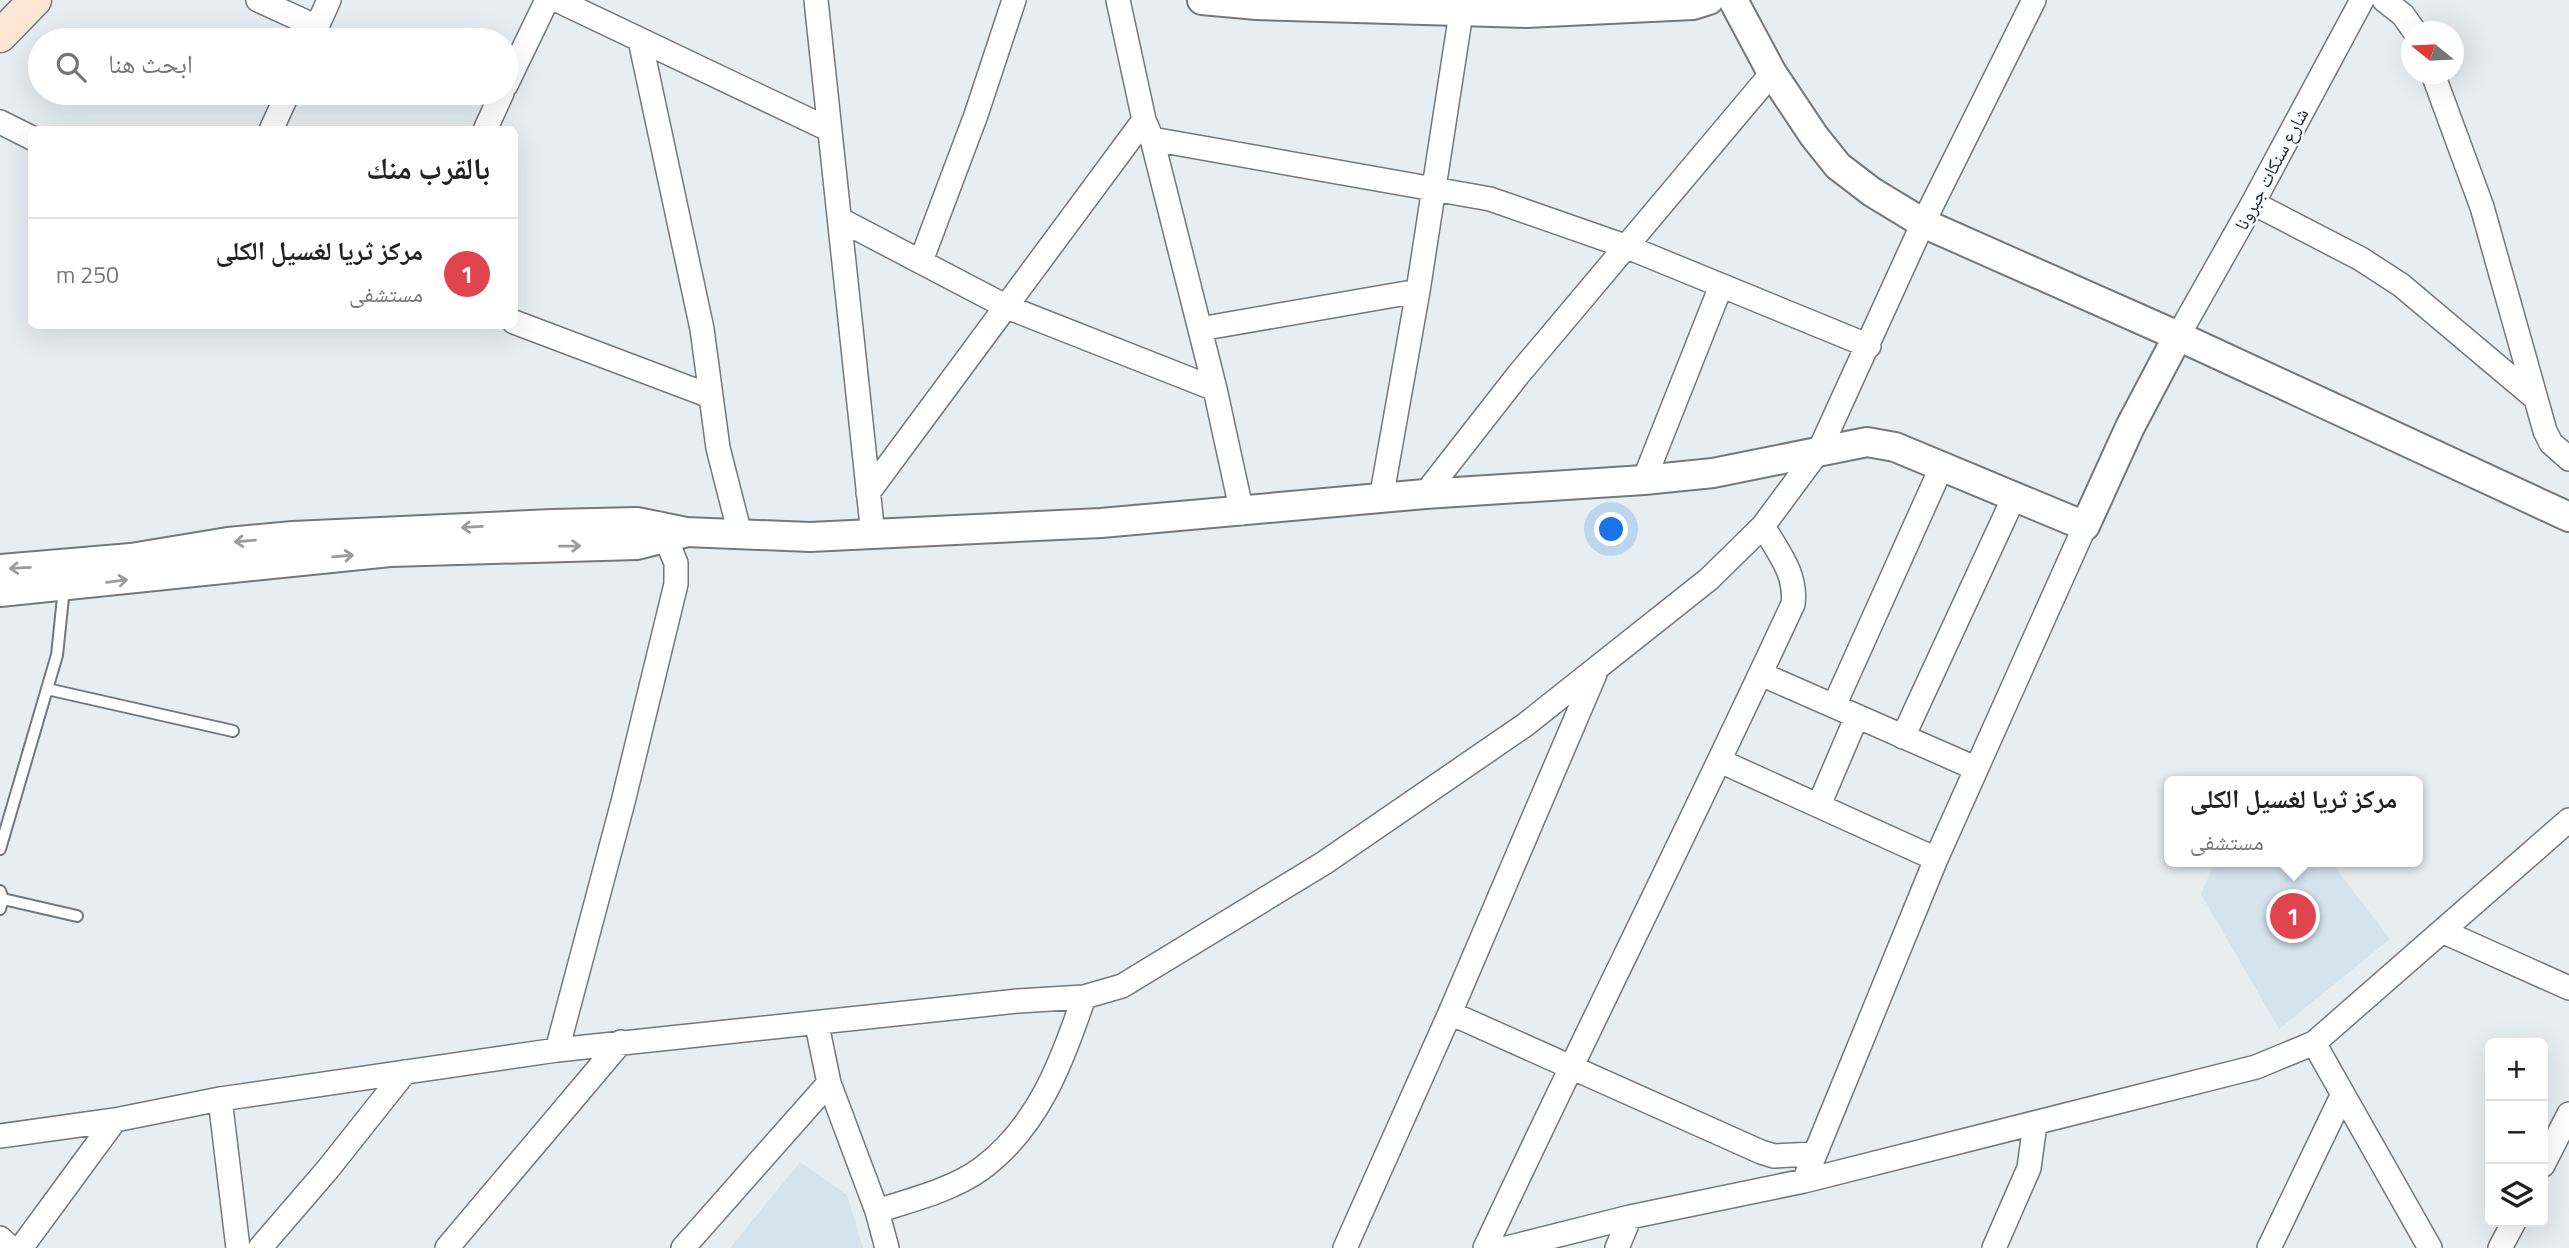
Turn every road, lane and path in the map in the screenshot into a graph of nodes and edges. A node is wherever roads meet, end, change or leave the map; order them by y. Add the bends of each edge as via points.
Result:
1 (35, 0) edge
2 (258, 0) edge
3 (329, 0) edge
4 (547, 0) edge
5 (557, 0) edge
6 (816, 0) edge
7 (1014, 0) edge
8 (1118, 0) edge
9 (1709, 0) edge
10 (1733, 0) edge
11 (2034, 0) edge
12 (2361, 0) edge
13 (2384, 0) edge
14 (1218, 1) edge
15 (1462, 6) edge
16 (2408, 21) edge
17 (304, 28) edge
18 (317, 28) edge
19 (0, 36) edge
20 (640, 40) junction
21 (518, 60) edge
22 (1772, 73) junction
23 (2437, 84) edge
24 (282, 105) edge
25 (496, 105) edge
26 (0, 122) edge
27 (273, 126) edge
28 (487, 126) edge
29 (828, 129) junction
30 (1148, 130) junction
31 (28, 136) edge
32 (1434, 189) junction
33 (2253, 203) junction
34 (841, 220) junction
35 (1923, 223) junction
36 (1625, 247) junction
37 (921, 261) junction
38 (1721, 286) junction
39 (1418, 291) junction
40 (1007, 307) junction
41 (518, 324) edge
42 (1200, 329) junction
43 (2178, 336) junction
44 (1869, 346) junction
45 (1215, 389) junction
46 (710, 396) junction
47 (2534, 397) junction
48 (1820, 449) junction
49 (2569, 459) edge
50 (1942, 466) junction
51 (1644, 480) junction
52 (868, 493) junction
53 (1424, 494) junction
54 (2014, 497) junction
55 (1381, 499) junction
56 (1242, 513) junction
57 (2569, 516) edge
58 (1763, 526) junction
59 (2085, 526) junction
60 (671, 531) junction
61 (740, 534) junction
62 (873, 535) junction
63 (0, 569) edge
64 (64, 588) junction
65 (0, 593) edge
66 (1596, 671) junction
67 (1760, 674) junction
68 (47, 689) junction
69 (1834, 706) junction
70 (1857, 716) junction
71 (233, 731) dead end
72 (1903, 737) junction
73 (1720, 761) junction
74 (1975, 768) junction
75 (1819, 805) junction
76 (2569, 821) edge
77 (0, 849) edge
78 (1936, 859) junction
79 (1, 900) edge
80 (77, 916) dead end
81 (2444, 932) junction
82 (2569, 988) edge
83 (1084, 997) junction
84 (1450, 1013) junction
85 (817, 1025) junction
86 (621, 1042) junction
87 (2314, 1043) junction
88 (557, 1050) junction
89 (1570, 1067) junction
90 (405, 1072) junction
91 (829, 1083) junction
92 (2342, 1096) junction
93 (220, 1099) junction
94 (115, 1120) junction
95 (2568, 1120) edge
96 (2035, 1124) junction
97 (0, 1136) edge
98 (1813, 1154) junction
99 (2544, 1164) edge
100 (1804, 1181) junction
101 (877, 1211) junction
102 (1630, 1217) junction
103 (2511, 1227) edge
104 (0, 1238) edge
105 (11, 1248) edge
106 (20, 1248) edge
107 (238, 1248) edge
108 (260, 1248) edge
109 (447, 1248) edge
110 (683, 1248) edge
111 (887, 1248) edge
112 (1345, 1248) edge
113 (1485, 1248) edge
114 (1507, 1248) edge
115 (1617, 1248) edge
116 (1994, 1248) edge
117 (2269, 1248) edge
118 (2430, 1248) edge
119 (2500, 1248) edge

1 - 19 main road
2 - 17 street
3 - 18 street
4 - 21 street
5 - 20 street
6 - 29 street
7 - 37 street
8 - 30 street
9 - 15 street via 1591,11
10 - 22 street
11 - 35 street
12 - 33 street, شارع سنكات جبرونا
13 - 16 street
14 - 15 street
15 - 32 street
20 - 29 street
20 - 46 street via 702,328
22 - 35 street via 1838,166
22 - 36 street
23 - 47 street via 2482,207
24 - 27 street
25 - 28 street
26 - 31 street
29 - 34 street
30 - 32 street
30 - 40 street
30 - 42 street
32 - 36 street via 1490,200
32 - 39 street
33 - 43 street, شارع سنكات جبرونا
33 - 47 street via 2401,285
34 - 37 street
34 - 52 street
35 - 43 street
35 - 44 street
36 - 38 street
36 - 53 street
37 - 40 street
38 - 44 street
38 - 51 street
39 - 42 street
39 - 55 street
40 - 45 street
40 - 52 street
41 - 46 street
42 - 45 street
43 - 57 street
43 - 59 street
44 - 48 street
45 - 56 street
46 - 61 street
47 - 49 street via 2551,443
48 - 50 street via 1879,442
48 - 51 street via 1726,470
48 - 58 street
50 - 54 street
50 - 69 street
51 - 53 street
52 - 62 street
53 - 55 street
54 - 59 street
54 - 72 street
55 - 56 street
56 - 62 street
58 - 66 street via 1709,579
58 - 67 street via 1795,588 1793,604
59 - 74 street
60 - 61 street
60 -> 63 street via 552,524 293,536 119,560
64 -> 60 street via 378,553 637,545
60 - 88 street via 676,584 624,802
61 - 62 street
64 - 65 street
64 - 68 lane via 57,655
66 - 83 street via 1324,863 1122,986
66 - 84 street
67 - 69 street
67 - 73 street
68 - 71 lane
68 - 77 lane
69 - 70 street
70 - 72 street
70 - 75 street
72 - 74 street
73 - 75 street
73 - 89 street
74 - 78 street
75 - 78 street
76 - 81 street
78 - 98 street
79 - 80 lane
81 - 82 street
81 - 87 street
83 - 85 street
83 - 101 street via 1063,1059 1016,1137 980,1170 930,1194
84 - 89 street
84 - 112 street
85 - 86 street
85 - 91 street
86 - 88 street
86 - 109 street
87 - 92 street
87 - 96 street via 2256,1067
88 - 90 street
89 - 98 street via 1761,1152
89 - 113 street
90 - 93 street
90 - 108 street
91 - 101 street
91 - 110 street
92 - 117 street
92 - 118 street
93 - 94 street
93 - 107 street
94 - 97 street
94 - 106 street
95 - 99 street
96 - 100 street
96 - 116 street via 2029,1168
98 - 100 street
100 - 102 street
101 - 111 street
102 - 114 street
102 - 115 street
103 - 119 street
104 - 105 street

